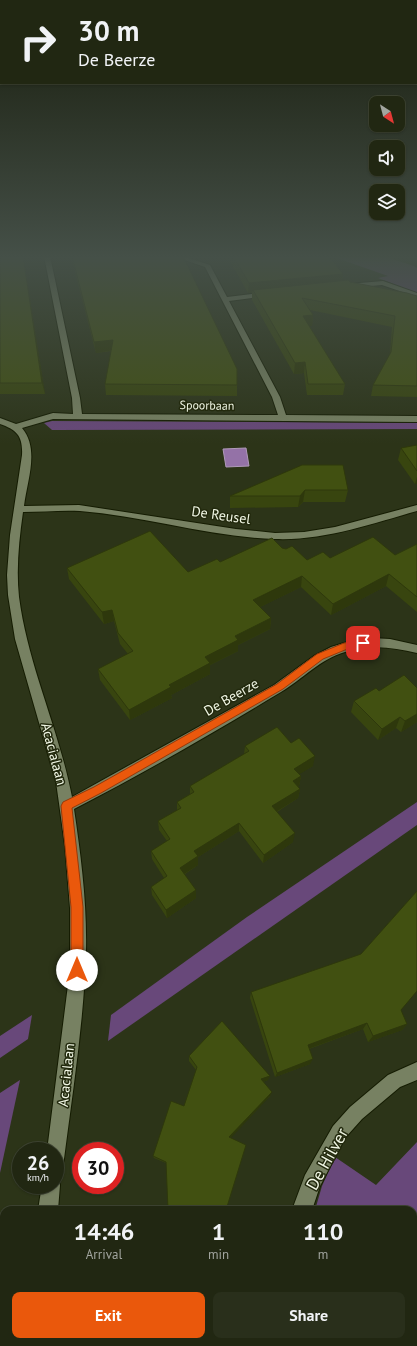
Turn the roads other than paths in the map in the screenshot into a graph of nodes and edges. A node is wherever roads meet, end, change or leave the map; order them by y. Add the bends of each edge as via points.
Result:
1 (60, 319) edge
2 (235, 319) edge
3 (78, 416) junction
4 (283, 418) junction
5 (417, 418) edge
6 (0, 421) edge
7 (16, 427) junction
8 (417, 508) edge
9 (18, 510) junction
10 (417, 649) edge
11 (67, 806) junction
12 (417, 1071) edge
13 (57, 1142) edge
14 (50, 1194) edge
15 (48, 1206) edge
16 (303, 1206) edge

1 - 3 street
2 - 4 street via 276,397
3 - 4 street, Spoorbaan
3 - 7 street, Spoorbaan via 53,416
4 - 5 street, Spoorbaan
6 - 7 street
7 - 9 street, Acacialaan via 28,444
8 - 9 street, De Reusel via 334,530 275,536 79,508
9 - 11 street, Acacialaan via 13,547 15,614 58,765
10 - 11 street, De Beerze via 389,643 363,643 320,656 280,686
11 - 13 street, Acacialaan via 77,907 77,970
12 - 16 street, De Hilver via 394,1081 356,1113 340,1132 312,1182
14 - 15 street

